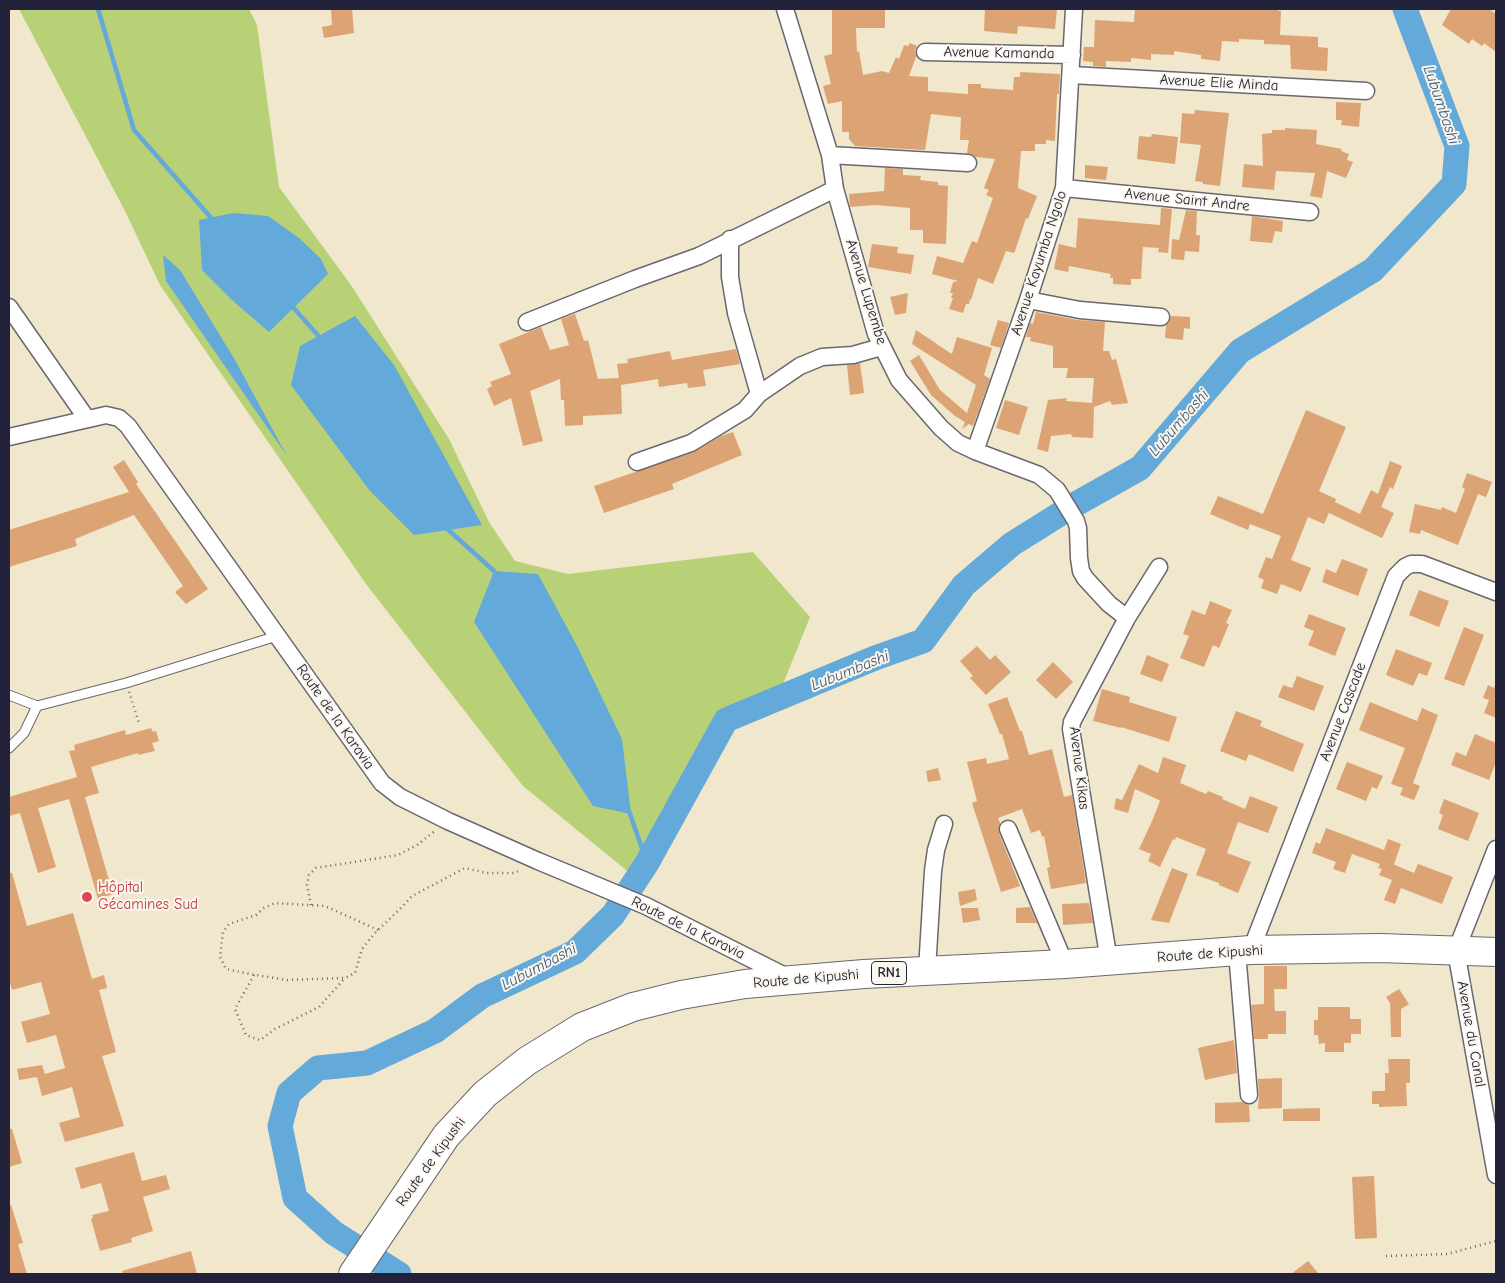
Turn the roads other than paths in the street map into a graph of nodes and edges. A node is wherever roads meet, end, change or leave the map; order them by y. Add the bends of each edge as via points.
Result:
1 (785, 9) edge
2 (1074, 9) edge
3 (925, 52) dead end
4 (1072, 55) junction
5 (1071, 75) junction
6 (1366, 91) dead end
7 (830, 155) junction
8 (968, 163) dead end
9 (835, 188) junction
10 (1064, 188) junction
11 (1310, 212) dead end
12 (730, 240) junction
13 (1028, 300) junction
14 (9, 307) edge
15 (1161, 317) dead end
16 (527, 322) dead end
17 (881, 347) junction
18 (759, 394) junction
19 (87, 418) junction
20 (9, 437) edge
21 (975, 451) junction
22 (637, 462) dead end
23 (1159, 567) dead end
24 (1496, 592) edge
25 (1127, 618) junction
26 (277, 636) junction
27 (9, 695) edge
28 (37, 706) junction
29 (9, 748) edge
30 (944, 824) dead end
31 (1008, 830) dead end
32 (1496, 849) edge
33 (1244, 951) junction
34 (1456, 952) junction
35 (1496, 952) edge
36 (1109, 960) junction
37 (1065, 964) junction
38 (926, 970) junction
39 (794, 980) junction
40 (1249, 1095) dead end
41 (1496, 1175) edge
42 (354, 1273) edge

1 - 7 street, Avenue Lupembe
2 - 4 street, Avenue Kayumba Ngolo
3 - 4 street, Avenue Kamanda
4 - 5 street, Avenue Kayumba Ngolo
5 - 6 street, Avenue Elie Minda
5 - 10 street, Avenue Kayumba Ngolo
7 - 8 street
7 - 9 street, Avenue Lupembe
9 - 12 street
9 - 17 street, Avenue Lupembe
10 - 11 street, Avenue Saint Andre
10 - 13 street, Avenue Kayumba Ngolo
12 - 16 street via 700,256
12 - 18 street via 730,277 736,313
13 - 15 street via 1080,310
13 - 21 street, Avenue Kayumba Ngolo
14 - 19 street
17 - 18 street via 853,355 822,357 787,374
17 - 21 street, Avenue Lupembe via 899,380 941,428 958,443
18 - 22 street via 745,410 691,443
19 - 20 street, Route de la Karavia
19 - 26 street, Route de la Karavia via 106,415 119,418 128,426
21 - 25 street, Avenue Lupembe via 1047,480 1076,521 1080,564 1085,578
23 - 25 street, Avenue Kikas
24 - 33 street, Avenue Cascade via 1422,564 1411,564 1396,576
25 - 36 street, Avenue Kikas via 1075,713 1072,729
26 - 28 lane via 126,683
26 - 39 street, Route de la Karavia via 382,783 400,797 538,861 646,906
27 - 28 lane
28 - 29 lane via 24,733
30 - 38 street via 933,871
31 - 37 street
32 - 34 street
33 - 34 highway, Route de Kipushi / RN1 via 1380,948
33 - 36 highway, Route de Kipushi / RN1
33 - 40 street
34 - 35 highway, Route de Kipushi / RN1
34 - 41 street, Avenue du Canal
36 - 37 highway, Route de Kipushi / RN1
37 - 38 highway, Route de Kipushi / RN1
38 - 39 highway, Route de Kipushi / RN1
39 - 42 highway, Route de Kipushi / RN1 via 746,984 633,1007 582,1027 553,1045 508,1076 462,1118 430,1159

